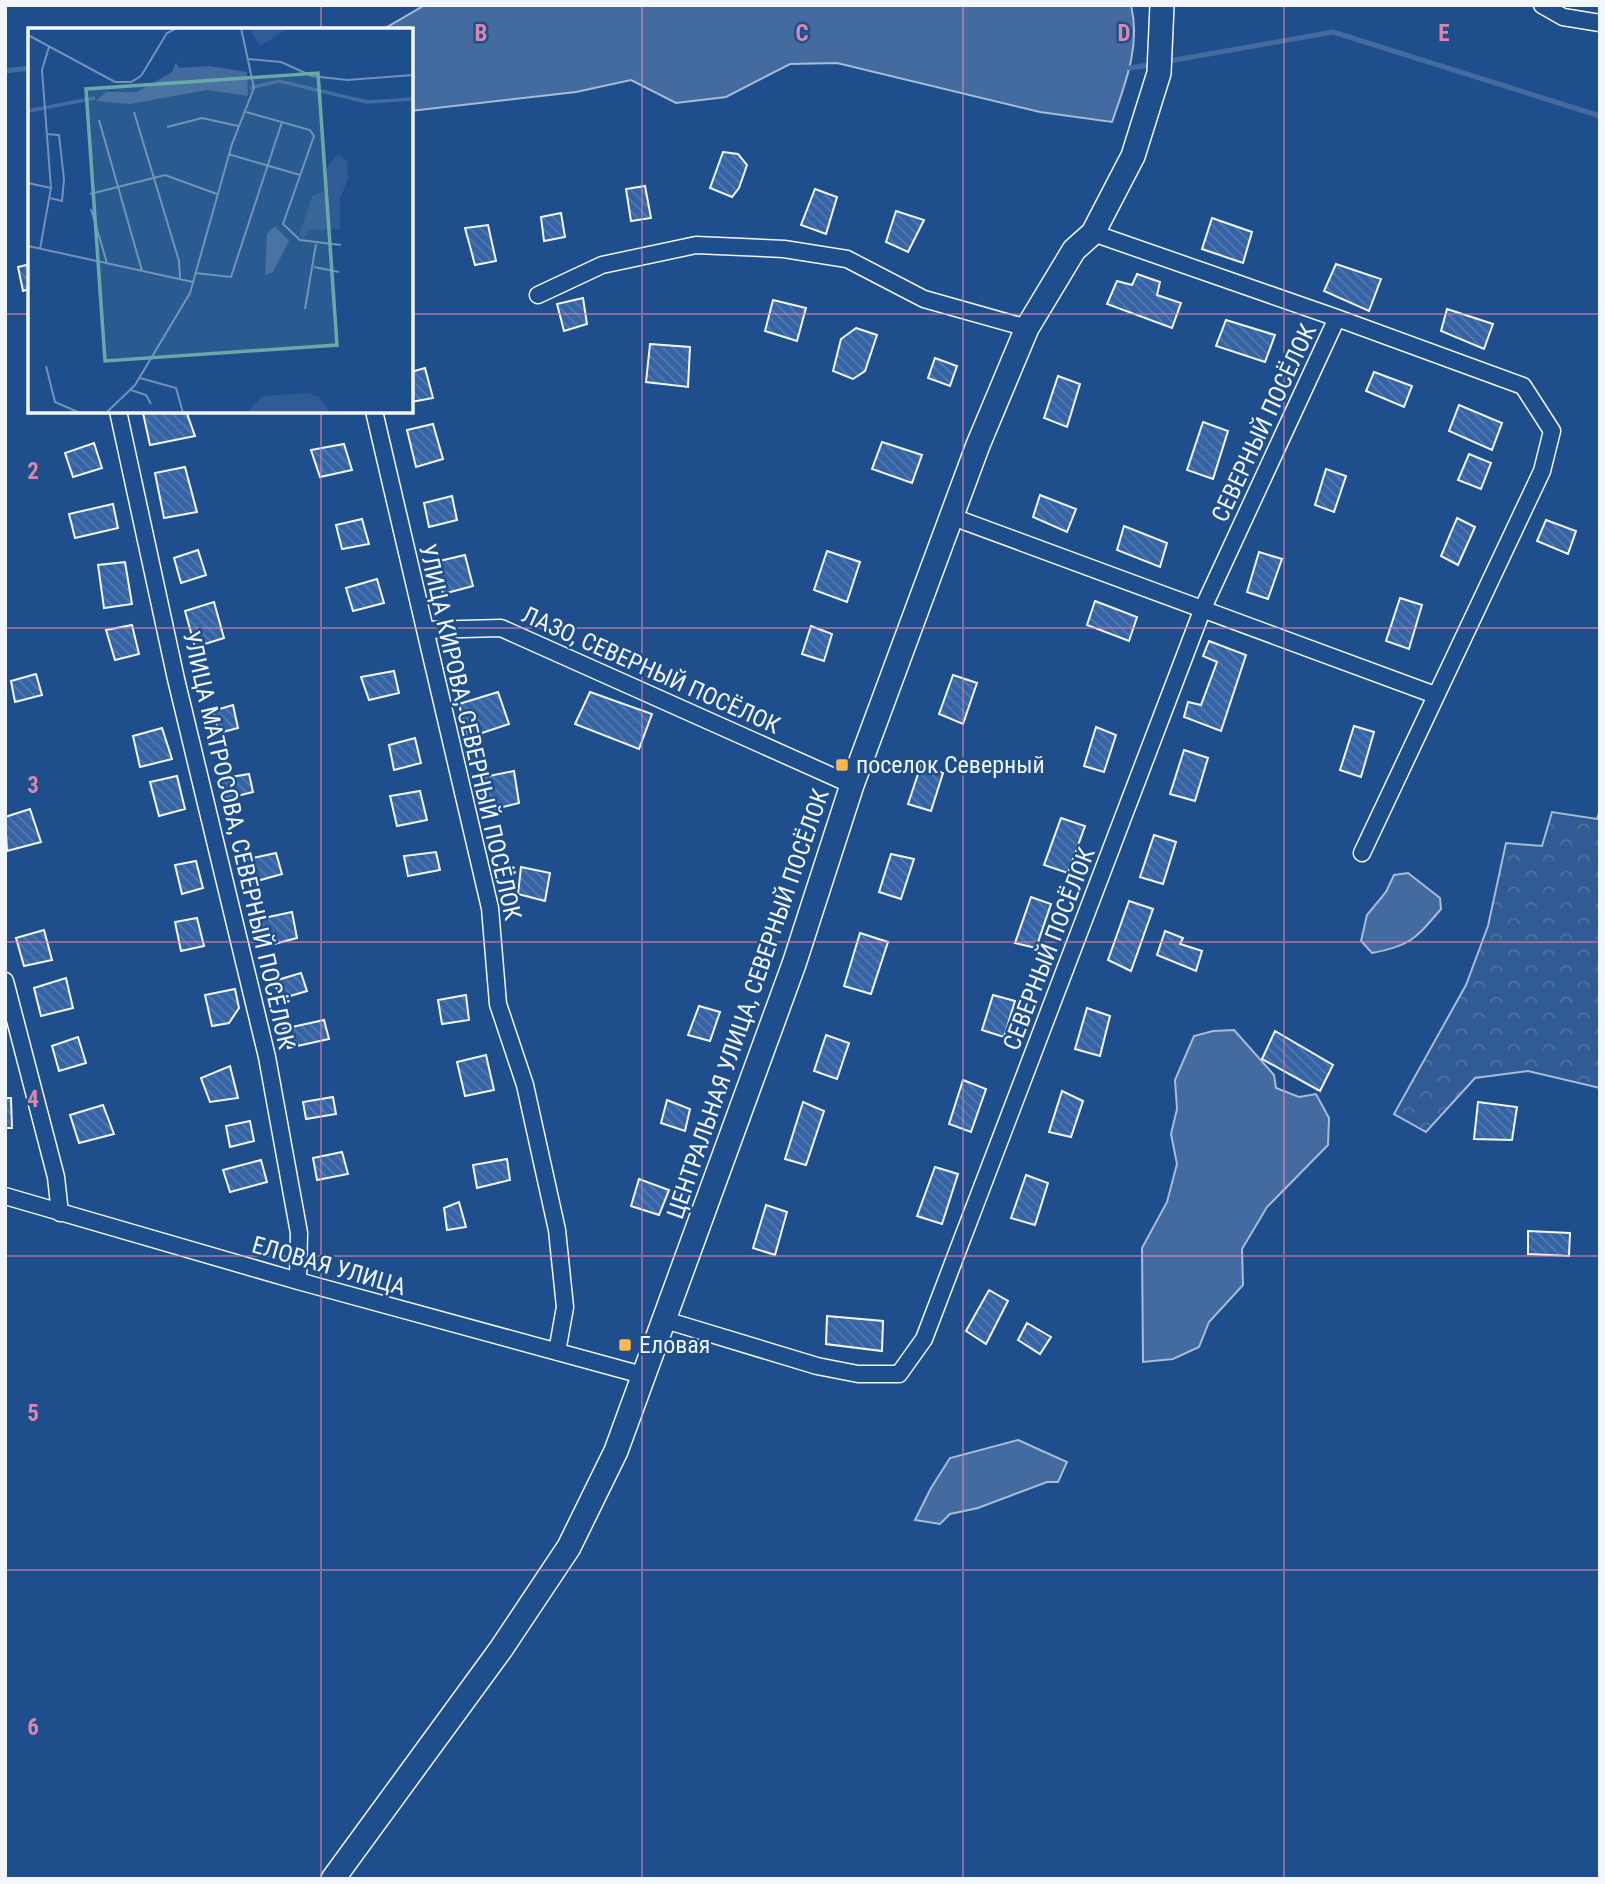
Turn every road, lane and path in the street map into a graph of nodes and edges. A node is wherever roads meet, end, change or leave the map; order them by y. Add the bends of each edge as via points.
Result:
1 (1161, 5) edge
2 (1542, 5) edge
3 (1600, 23) edge
4 (1093, 233) junction
5 (538, 295) dead end
6 (1337, 318) junction
7 (1027, 328) junction
8 (118, 413) edge
9 (374, 413) edge
10 (950, 516) junction
11 (1203, 608) junction
12 (425, 630) junction
13 (1435, 695) junction
14 (852, 785) junction
15 (1362, 853) dead end
16 (5, 981) edge
17 (5, 1196) edge
18 (60, 1213) junction
19 (299, 1281) junction
20 (665, 1320) junction
21 (557, 1352) junction
22 (642, 1376) junction
23 (333, 1879) edge

1 - 4 street, ЦЕНТРАЛЬНАЯ УЛИЦА, СЕВЕРНЫЙ ПОСЁЛОК via 1159,73 1133,156
2 - 3 street via 1563,17
4 - 6 street
4 - 7 street, ЦЕНТРАЛЬНАЯ УЛИЦА, СЕВЕРНЫЙ ПОСЁЛОК via 1074,250
5 - 7 street via 602,265 696,245 784,249 847,259 925,299
6 - 11 street, СЕВЕРНЫЙ ПОСЁЛОК
6 - 13 street via 1523,387 1552,431 1542,471
7 - 10 street, ЦЕНТРАЛЬНАЯ УЛИЦА, СЕВЕРНЫЙ ПОСЁЛОК
8 - 19 street, УЛИЦА МАТРОСОВА, СЕВЕРНЫЙ ПОСЁЛОК via 176,679 267,1057 299,1233
9 - 12 street, УЛИЦА КИРОВА, СЕВЕРНЫЙ ПОСЁЛОК
10 - 11 street
10 - 14 street, ЦЕНТРАЛЬНАЯ УЛИЦА, СЕВЕРНЫЙ ПОСЁЛОК
11 - 13 street
11 - 20 street, СЕВЕРНЫЙ ПОСЁЛОК via 924,1339 899,1374 858,1374 817,1366
12 - 14 street, ЛАЗО, СЕВЕРНЫЙ ПОСЁЛОК via 501,628
12 - 21 street, УЛИЦА КИРОВА, СЕВЕРНЫЙ ПОСЁЛОК via 490,908 498,1004 525,1085 557,1230 565,1307
13 - 15 street
14 - 20 street, ЦЕНТРАЛЬНАЯ УЛИЦА, СЕВЕРНЫЙ ПОСЁЛОК via 794,964
16 - 18 street via 56,1177
17 - 18 street, ЕЛОВАЯ УЛИЦА
18 - 19 street, ЕЛОВАЯ УЛИЦА
19 - 21 street, ЕЛОВАЯ УЛИЦА
20 - 22 street, ЦЕНТРАЛЬНАЯ УЛИЦА, СЕВЕРНЫЙ ПОСЁЛОК
21 - 22 street, ЕЛОВАЯ УЛИЦА
22 - 23 street, ЦЕНТРАЛЬНАЯ УЛИЦА, СЕВЕРНЫЙ ПОСЁЛОК via 616,1451 569,1547 501,1649

